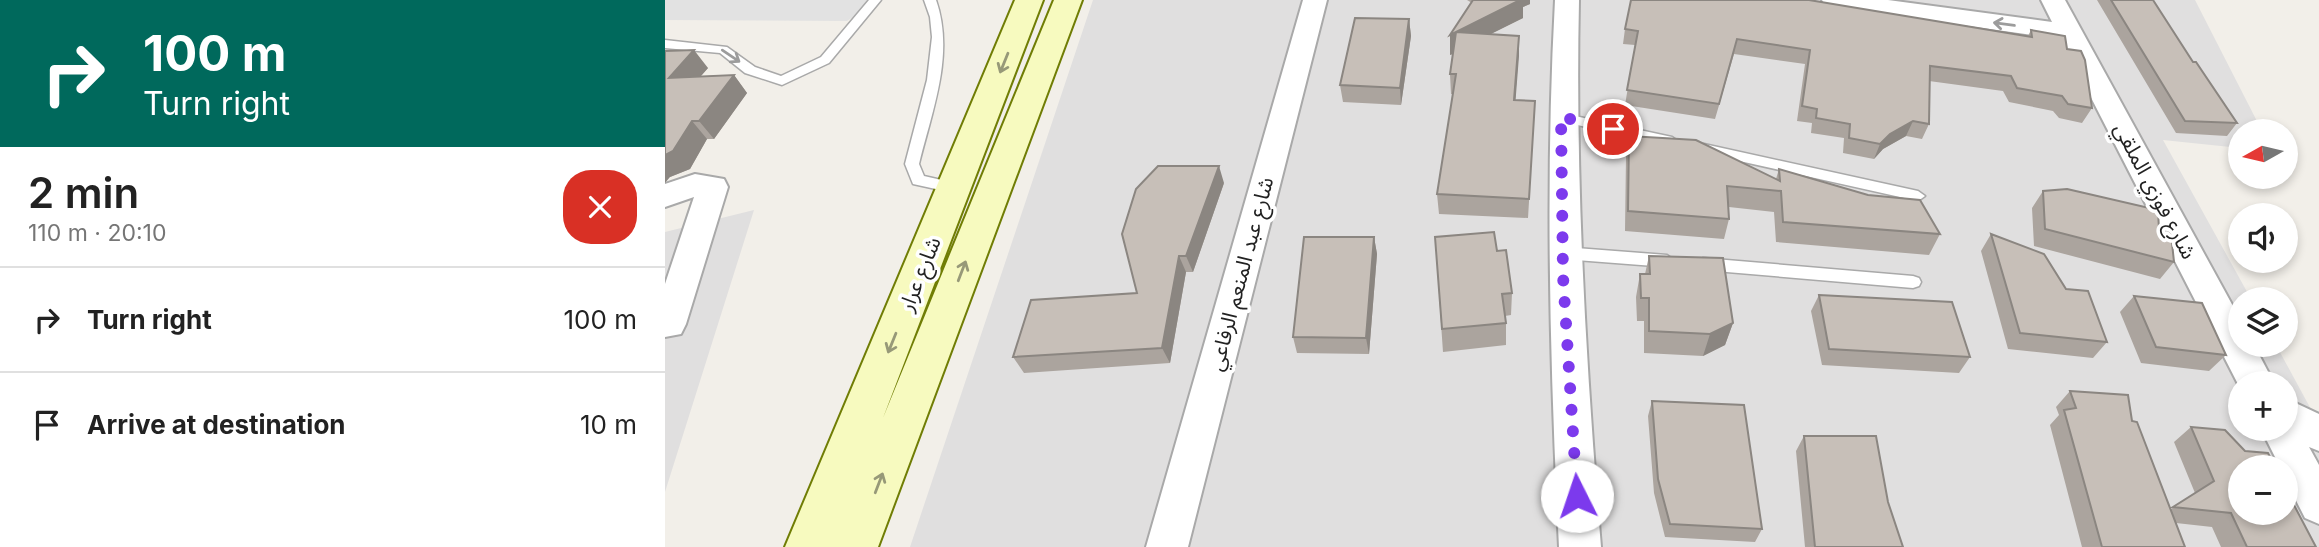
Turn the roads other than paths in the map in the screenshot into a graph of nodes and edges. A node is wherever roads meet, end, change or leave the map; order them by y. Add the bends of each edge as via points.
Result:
1 (875, 0) edge
2 (930, 0) edge
3 (1029, 0) edge
4 (1068, 0) edge
5 (1315, 0) edge
6 (1567, 0) edge
7 (1834, 0) edge
8 (2053, 0) edge
9 (2072, 33) junction
10 (665, 44) edge
11 (1561, 117) junction
12 (954, 188) junction
13 (665, 196) edge
14 (1918, 196) dead end
15 (1562, 253) junction
16 (1913, 282) dead end
17 (669, 324) dead end
18 (2250, 371) edge
19 (2298, 422) edge
20 (2319, 434) edge
21 (2286, 441) edge
22 (2319, 505) edge
23 (809, 547) edge
24 (854, 547) edge
25 (1167, 547) edge
26 (1580, 547) edge

10 -> 1 lane via 723,50 750,70 782,81 825,60
2 - 12 lane via 937,13 939,42 912,164 918,180
3 -> 12 main road, شارع عرار
24 -> 4 main road, شارع عرار
5 - 25 street, شارع عبد المنعم الرفاعي
6 - 11 street
9 -> 7 street
8 - 9 street, شارع فوزي الملقي
9 - 18 street, شارع فوزي الملقي
11 - 14 lane
11 - 15 street
12 -> 23 main road, شارع عرار
13 - 17 street via 695,185 713,187
15 - 16 lane
15 - 26 street
19 - 20 street
21 - 22 street

